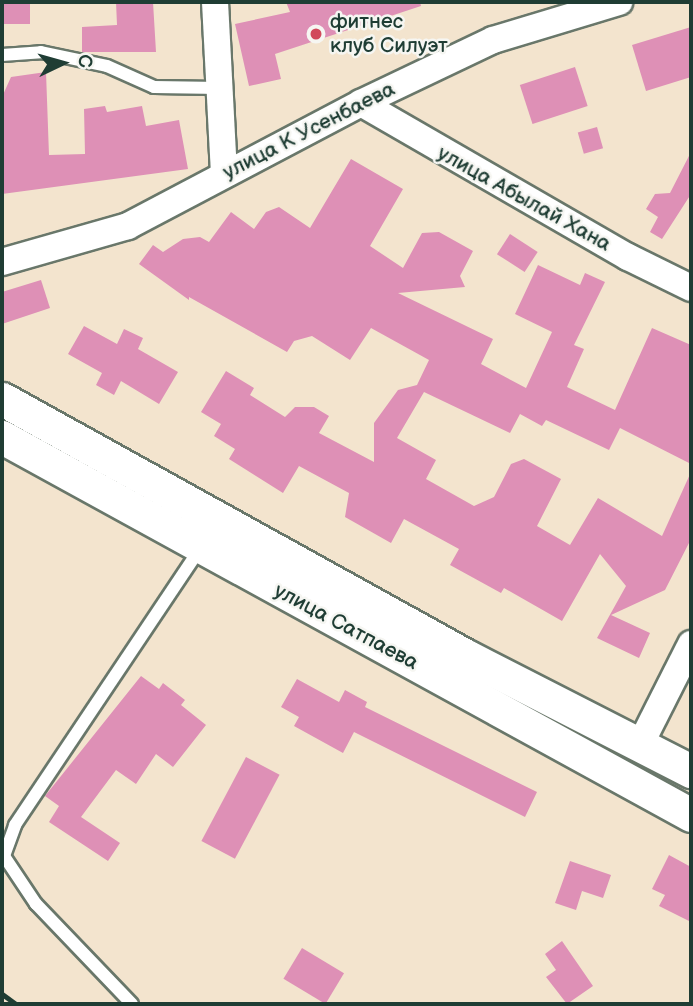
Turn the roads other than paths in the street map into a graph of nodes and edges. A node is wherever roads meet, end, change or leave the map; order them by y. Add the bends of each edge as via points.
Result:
1 (215, 2) edge
2 (619, 2) edge
3 (2, 55) edge
4 (220, 88) junction
5 (361, 103) junction
6 (225, 174) junction
7 (2, 262) edge
8 (691, 288) edge
9 (2, 399) edge
10 (2, 437) edge
11 (201, 548) junction
12 (691, 645) edge
13 (641, 743) junction
14 (691, 771) edge
15 (691, 815) edge
16 (132, 1004) edge

1 - 4 street
2 - 5 street, улица К Усенбаева via 493,40
3 - 4 lane via 41,52 107,66 154,87
4 - 6 street
5 - 6 street, улица К Усенбаева
5 - 8 street, улица Абылай Хана via 569,224
6 - 7 street, улица К Усенбаева via 128,226
9 - 13 street, улица Сатпаева via 466,656
10 - 11 street, улица Сатпаева
11 - 15 street, улица Сатпаева
11 - 16 lane via 15,825 4,856 36,904
12 - 13 street
13 - 14 street, улица Сатпаева

